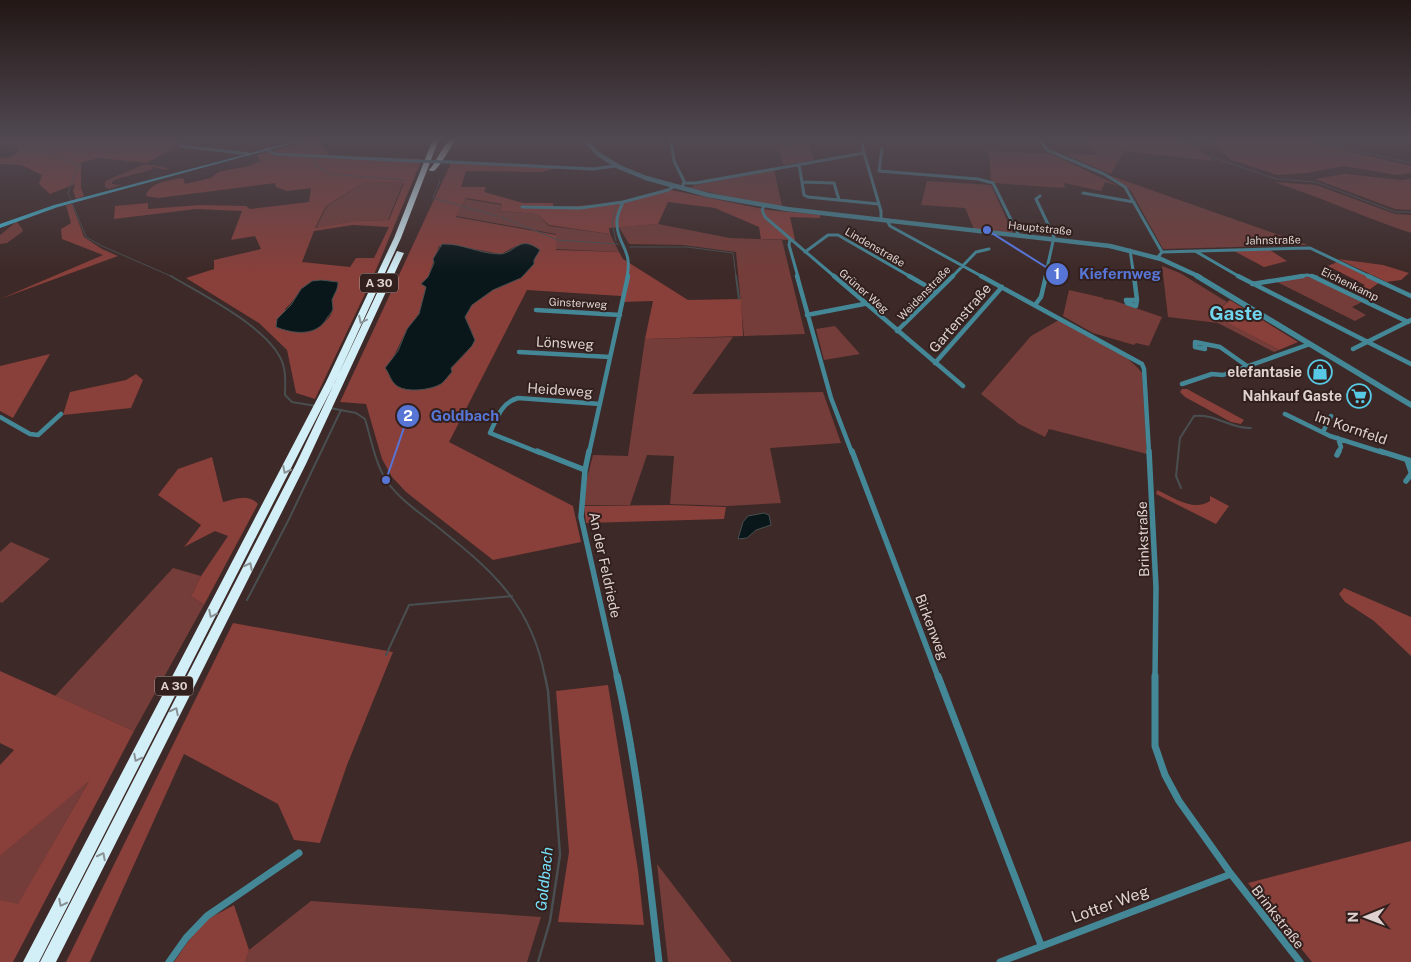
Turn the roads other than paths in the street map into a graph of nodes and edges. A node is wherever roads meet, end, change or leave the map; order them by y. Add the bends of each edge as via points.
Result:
1 (138, 184) edge
2 (419, 184) edge
3 (426, 184) edge
4 (675, 184) edge
5 (686, 184) edge
6 (802, 184) edge
7 (835, 184) edge
8 (874, 184) edge
9 (993, 184) edge
10 (1121, 184) edge
11 (680, 185) junction
12 (1083, 193) dead end
13 (1040, 196) dead end
14 (839, 200) junction
15 (623, 202) junction
16 (1134, 202) junction
17 (880, 204) junction
18 (764, 206) junction
19 (522, 207) dead end
20 (884, 220) junction
21 (1, 226) edge
22 (0, 232) edge
23 (1019, 236) junction
24 (790, 239) junction
25 (1054, 240) junction
26 (989, 249) dead end
27 (1130, 250) junction
28 (1195, 251) junction
29 (805, 252) junction
30 (1162, 252) junction
31 (1158, 257) junction
32 (963, 266) junction
33 (1100, 273) dead end
34 (1133, 277) junction
35 (1252, 284) junction
36 (1002, 287) junction
37 (937, 292) junction
38 (1411, 296) edge
39 (1137, 300) dead end
40 (864, 304) junction
41 (1035, 305) junction
42 (536, 310) dead end
43 (620, 315) junction
44 (807, 315) junction
45 (1409, 321) edge
46 (897, 331) junction
47 (1367, 343) junction
48 (1204, 344) dead end
49 (1310, 344) junction
50 (1353, 349) dead end
51 (519, 352) dead end
52 (610, 358) junction
53 (935, 363) junction
54 (1411, 364) edge
55 (1248, 366) junction
56 (1182, 384) dead end
57 (962, 386) dead end
58 (600, 404) junction
59 (1411, 405) edge
60 (324, 406) junction
61 (61, 414) dead end
62 (1285, 414) dead end
63 (1331, 416) dead end
64 (0, 417) edge
65 (1323, 432) junction
66 (1338, 438) junction
67 (1337, 455) dead end
68 (1409, 460) edge
69 (585, 470) junction
70 (1411, 473) edge
71 (1406, 481) dead end
72 (299, 853) dead end
73 (1231, 874) junction
74 (1041, 945) junction
75 (31, 962) edge
76 (48, 962) edge
77 (169, 962) edge
78 (658, 962) edge
79 (1000, 962) edge
80 (1300, 962) edge

1 - 21 main road via 68,202
2 -> 60 highway, A 30 via 392,255
3 - 60 highway, A 30 via 390,275
4 - 11 street, Hauptstraße
5 - 11 street
6 - 14 street via 804,195 808,197
7 - 14 street
8 - 17 street
9 - 23 street
10 - 16 street
11 - 15 street
11 - 18 street, Hauptstraße
12 - 16 street
13 - 25 street via 1036,198
14 - 17 street
15 - 19 street via 572,208
15 - 43 street, An der Feldriede via 616,232 630,258
16 - 30 street
17 - 20 street
18 - 20 street, Hauptstraße
18 - 24 street, Grüner Weg via 763,215
20 - 23 street, Hauptstraße
20 - 32 street, Brinkstraße
21 - 22 main road
23 - 25 street, Hauptstraße
24 - 29 street, Grüner Weg
24 - 44 street, Birkenweg
25 - 27 street, Hauptstraße
25 - 41 street via 1041,297
26 - 32 street, Weidenstraße via 976,252
27 - 31 street, Hauptstraße
27 - 34 street
28 - 30 street, Jahnstraße
28 - 35 street
28 - 38 street, Jahnstraße via 1310,248
29 - 37 street, Lindenstraße via 828,236 838,236
29 - 40 street, Grüner Weg
30 - 31 street
31 - 49 street, Hauptstraße via 1209,282
32 - 36 street, Brinkstraße
32 - 37 street, Weidenstraße
33 - 34 street
34 - 39 street
35 - 45 street, Eichenkamp via 1315,276
35 - 47 street
36 - 41 street, Brinkstraße
36 - 53 street, Gartenstraße
37 - 46 street, Weidenstraße
40 - 44 street
40 - 46 street, Grüner Weg
41 - 73 street, Brinkstraße via 1136,359 1144,369 1156,587 1155,746 1179,801
42 - 43 street, Ginsterweg
43 - 52 street, An der Feldriede
44 - 74 street, Birkenweg via 831,398
45 - 47 street, Eichenkamp
46 - 53 street, Grüner Weg
47 - 50 street, Eichenkamp
47 - 54 street
48 - 55 street via 1220,347
49 - 55 street
49 - 59 street, Hauptstraße
51 - 52 street, Lönsweg
52 - 58 street, An der Feldriede
53 - 57 street, Grüner Weg
55 - 56 street
58 - 69 street, An der Feldriede
58 - 69 street, Heideweg via 510,399 503,404 490,433
60 -> 75 highway, A 30
76 -> 60 highway, A 30
61 - 64 street via 38,435 30,434
62 - 65 street, Im Kornfeld
63 - 65 street
65 - 66 street, Im Kornfeld
66 - 67 street via 1341,447
66 - 68 street, Im Kornfeld
68 - 70 street
69 - 78 street, An der Feldriede via 581,517 627,721
70 - 71 street
72 - 77 street via 206,916
73 - 74 street, Lotter Weg
73 - 80 street, Brinkstraße
74 - 79 street, Lotter Weg

